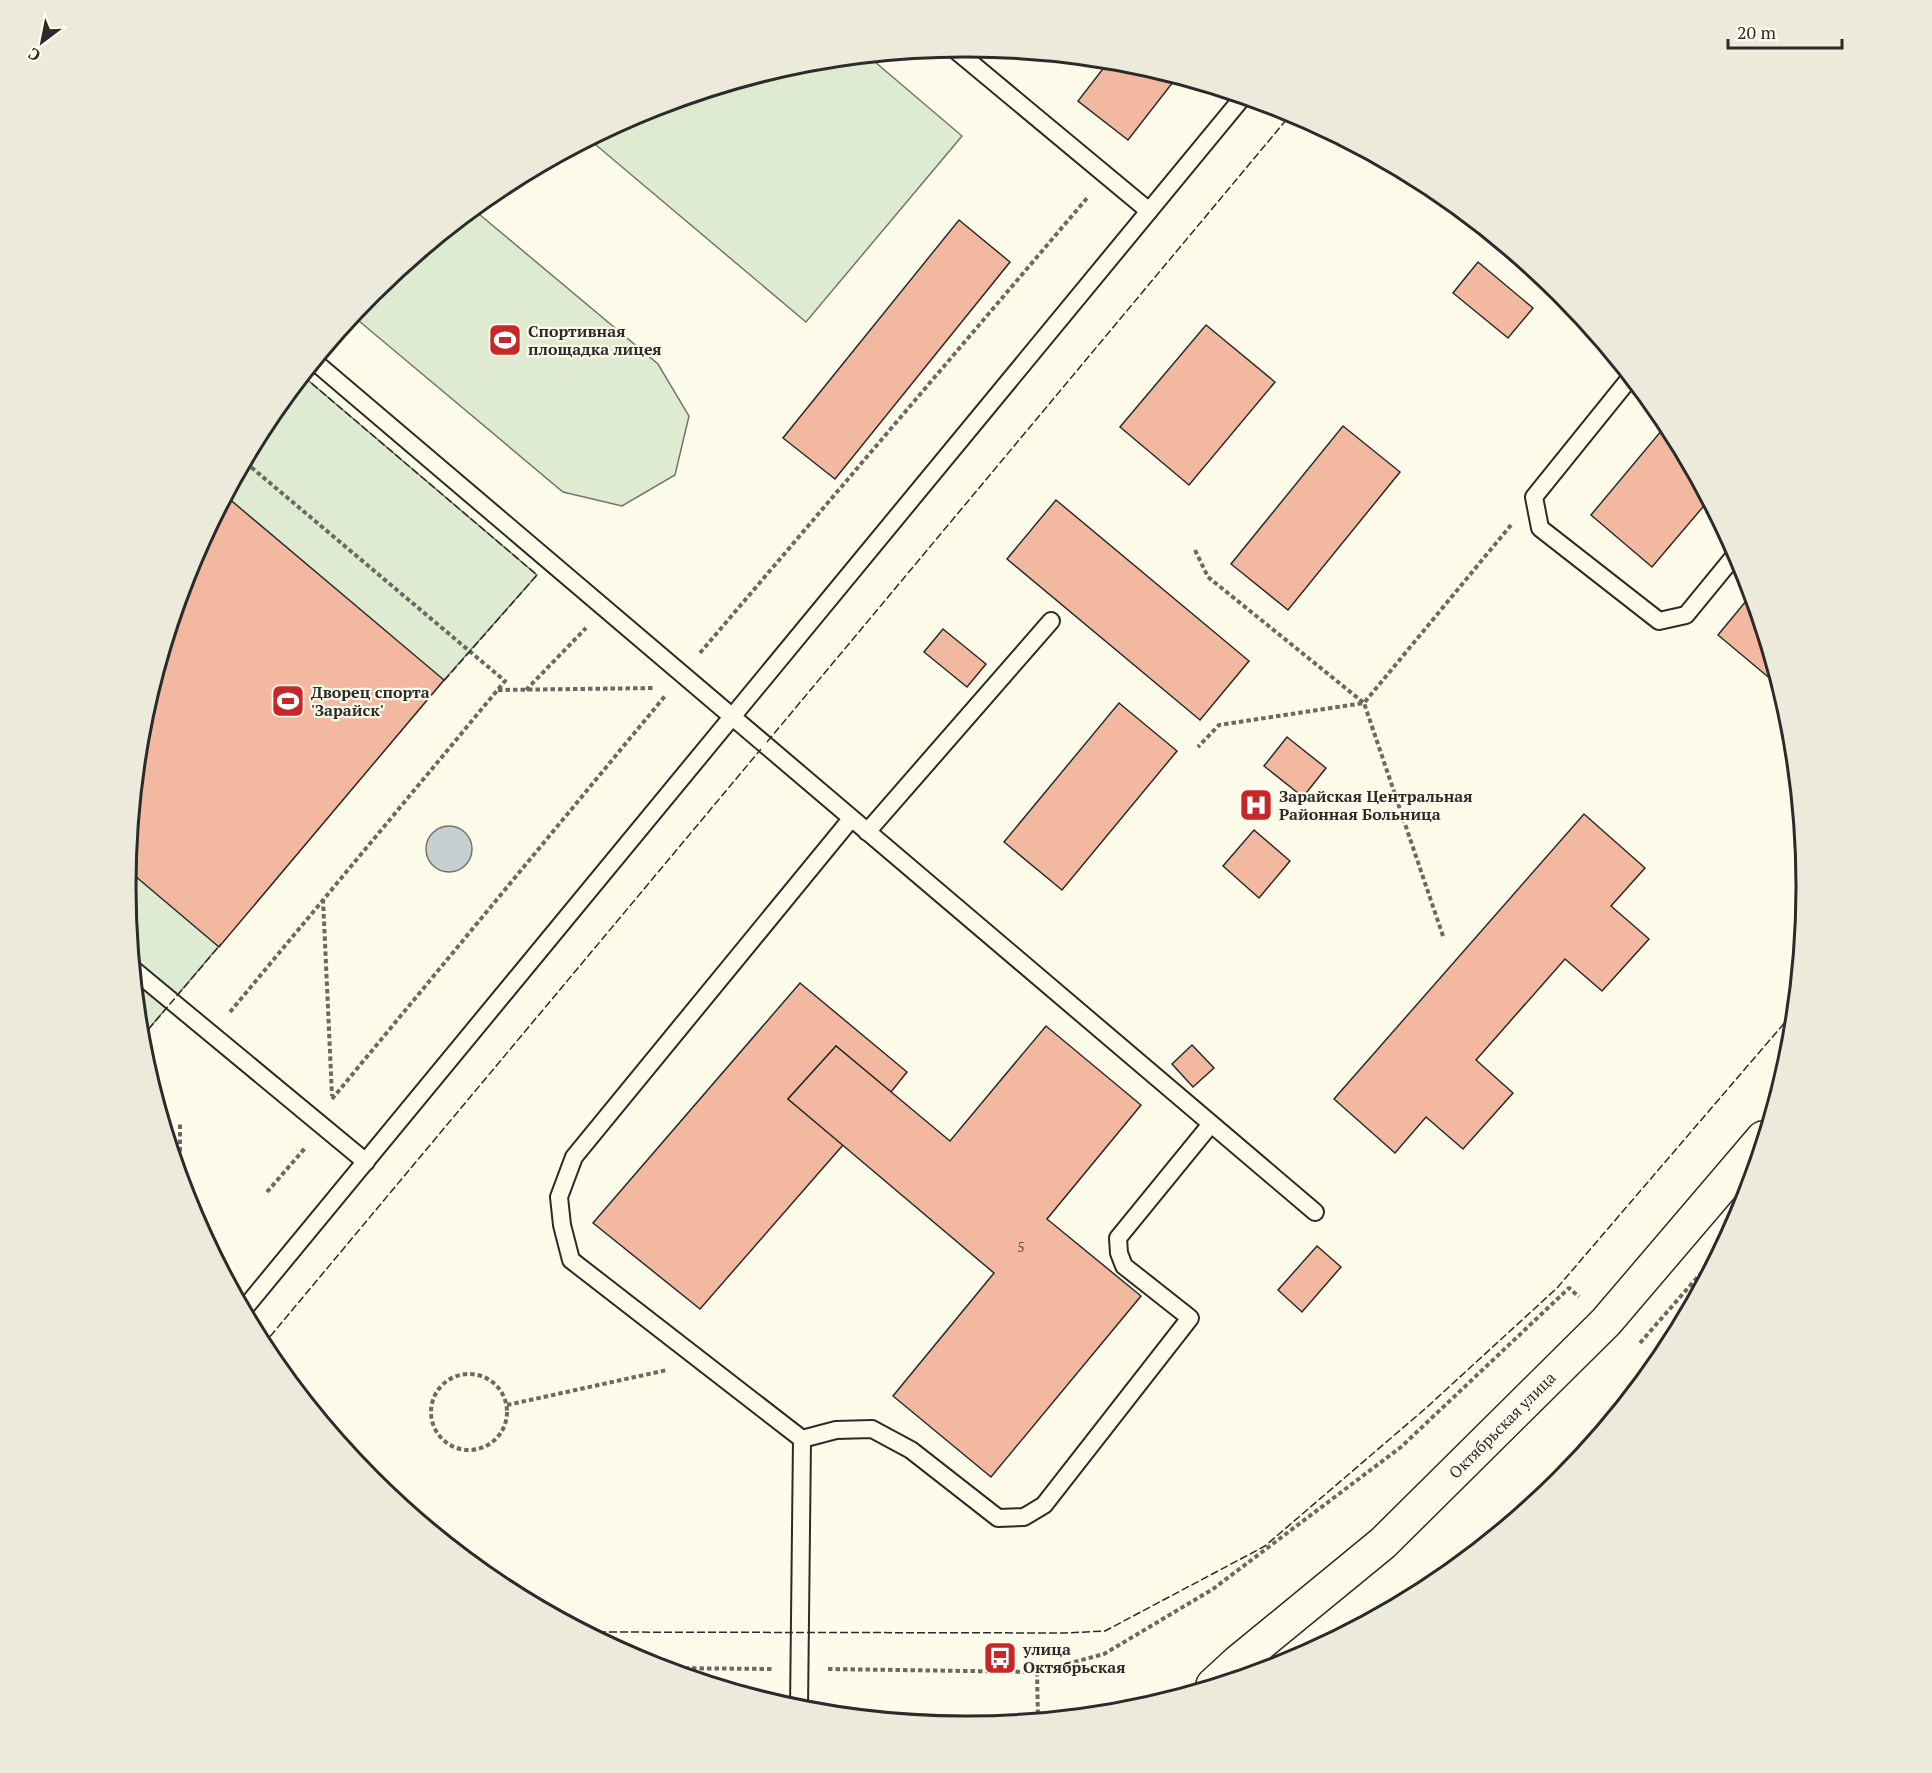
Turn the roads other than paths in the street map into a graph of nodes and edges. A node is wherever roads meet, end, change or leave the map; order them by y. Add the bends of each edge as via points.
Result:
1 (964, 57) edge
2 (1238, 103) edge
3 (1149, 211) junction
4 (320, 367) edge
5 (1625, 384) edge
6 (1729, 562) edge
7 (1051, 621) dead end
8 (732, 717) junction
9 (851, 819) junction
10 (867, 832) junction
11 (142, 977) edge
12 (1211, 1124) junction
13 (1751, 1152) edge
14 (366, 1162) junction
15 (1315, 1212) dead end
16 (249, 1303) edge
17 (802, 1439) junction
18 (1224, 1675) edge
19 (799, 1699) edge

1 - 3 lane
2 - 3 lane
3 - 8 lane
4 - 8 lane via 676,682
5 - 6 lane via 1534,497 1540,528 1659,621 1686,615
7 - 10 lane
8 - 9 lane
8 - 14 lane
9 - 10 lane
9 - 17 lane via 574,1157 559,1197 571,1260
10 - 12 lane
11 - 14 lane
12 - 15 lane
12 - 17 lane via 1118,1238 1124,1266 1190,1318 1044,1505 1024,1517 998,1518 911,1450 872,1429 836,1430
13 - 18 main road, Октябрьская улица via 1606,1322 1383,1543
14 - 16 lane
17 - 19 lane

